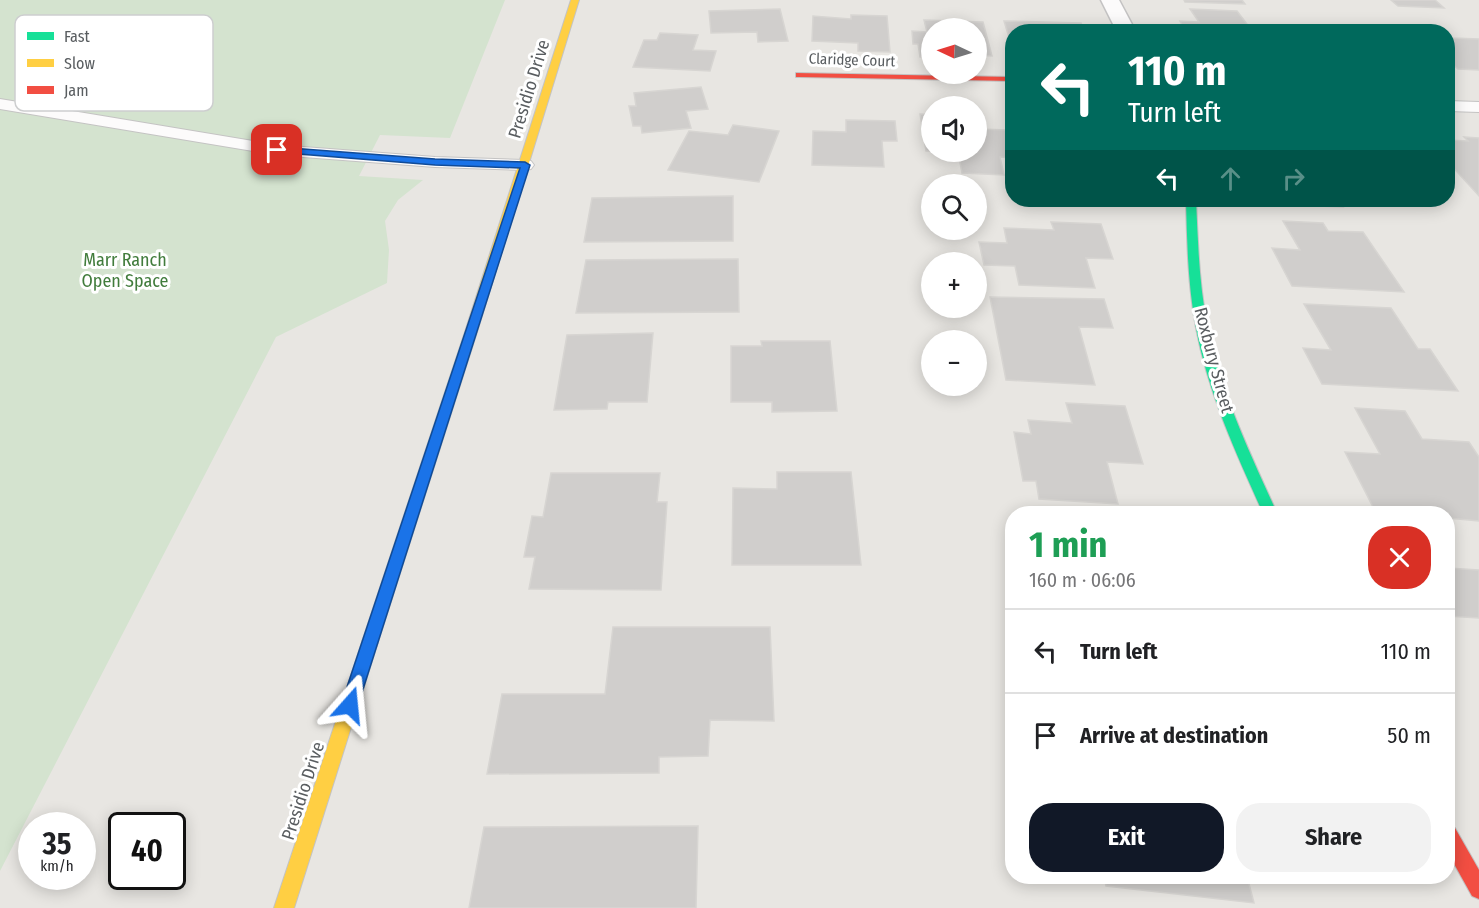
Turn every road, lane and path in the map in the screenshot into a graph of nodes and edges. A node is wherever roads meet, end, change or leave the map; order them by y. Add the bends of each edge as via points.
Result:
1 (575, 0) edge
2 (1110, 0) edge
3 (1123, 24) edge
4 (799, 75) dead end
5 (1005, 79) edge
6 (0, 104) edge
7 (15, 106) edge
8 (1455, 106) edge
9 (1479, 107) edge
10 (42, 111) edge
11 (525, 165) junction
12 (1191, 207) edge
13 (1267, 506) edge
14 (1455, 847) edge
15 (1479, 889) edge
16 (284, 908) edge

1 - 11 street, Presidio Drive
2 - 3 street
4 - 5 street, Claridge Court
6 - 7 lane
8 - 9 lane
10 - 11 lane via 277,150
11 - 16 street, Presidio Drive
12 - 13 street, Roxbury Street via 1195,284 1206,346 1232,428
14 - 15 street

